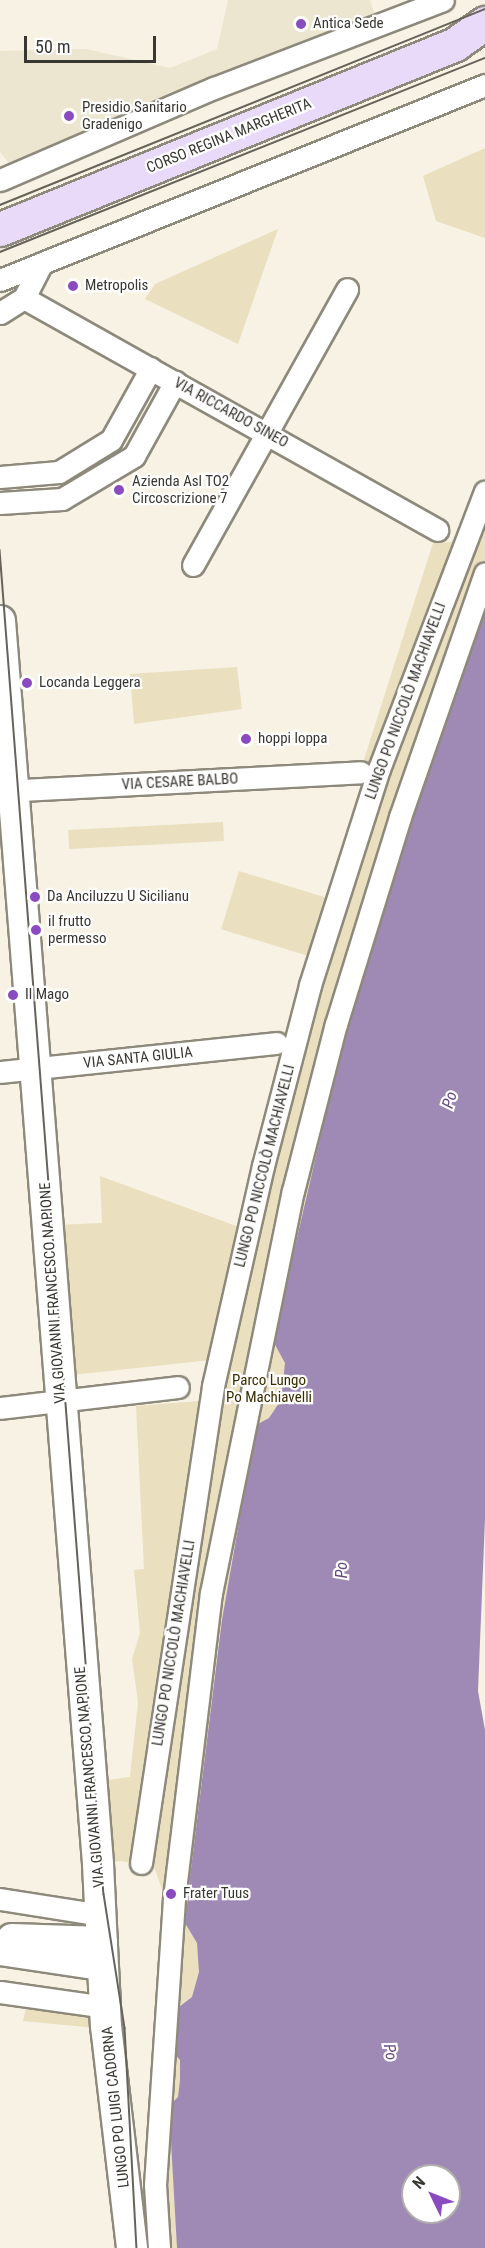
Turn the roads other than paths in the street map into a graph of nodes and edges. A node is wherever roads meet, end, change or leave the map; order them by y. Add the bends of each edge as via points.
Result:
1 (443, 0) edge
2 (485, 23) edge
3 (472, 42) edge
4 (485, 85) edge
5 (4, 175) edge
6 (0, 229) edge
7 (42, 263) junction
8 (0, 280) edge
9 (347, 289) dead end
10 (24, 298) junction
11 (0, 313) edge
12 (151, 368) junction
13 (175, 382) junction
14 (123, 418) junction
15 (148, 430) junction
16 (267, 433) junction
17 (84, 457) junction
18 (38, 474) junction
19 (0, 477) edge
20 (97, 478) junction
21 (485, 492) edge
22 (38, 501) junction
23 (0, 503) edge
24 (437, 530) dead end
25 (193, 565) dead end
26 (485, 573) edge
27 (0, 621) edge
28 (360, 772) dead end
29 (5, 791) edge
30 (276, 1043) dead end
31 (37, 1070) junction
32 (0, 1072) edge
33 (178, 1387) dead end
34 (62, 1402) junction
35 (0, 1408) edge
36 (141, 1863) dead end
37 (0, 1899) edge
38 (101, 1941) junction
39 (0, 1942) edge
40 (0, 1950) edge
41 (0, 1992) edge
42 (105, 2007) junction
43 (132, 2248) edge
44 (159, 2248) edge

1 - 5 street via 214,88
2 - 3 main road, CORSO REGINA MARGHERITA
3 - 6 main road, CORSO REGINA MARGHERITA
4 - 7 street
7 - 8 street
7 - 10 street
9 - 16 street
10 - 11 street
10 - 12 street, VIA RICCARDO SINEO
12 - 13 street, VIA RICCARDO SINEO
12 - 14 street
13 - 15 street
13 - 16 street, VIA RICCARDO SINEO
14 - 15 street
14 - 17 street via 111,440
15 - 20 street via 134,456
16 - 24 street, VIA RICCARDO SINEO
16 - 25 street
17 - 18 street via 59,472
17 - 20 street
18 - 19 street
18 - 22 street
20 - 22 street via 62,499
21 - 36 street, LUNGO PO NICCOLÒ MACHIAVELLI via 381,763 310,985 266,1155 213,1386
22 - 23 street
26 - 44 street via 400,817 336,1024 293,1191 211,1593 174,1898 154,2185
27 - 29 street, VIA GIOVANNI FRANCESCO NAPIONE
28 - 29 street, VIA CESARE BALBO
29 - 31 street, VIA GIOVANNI FRANCESCO NAPIONE
30 - 31 street, VIA SANTA GIULIA
31 - 32 street, VIA SANTA GIULIA
31 - 34 street, VIA GIOVANNI FRANCESCO NAPIONE
33 - 34 street
34 - 35 street
34 - 38 street, VIA GIOVANNI FRANCESCO NAPIONE
37 - 38 street
38 - 39 street via 18,1937
38 - 40 street
38 - 42 street, LUNGO PO LUIGI CADORNA
41 - 42 street
42 - 43 street, LUNGO PO LUIGI CADORNA

